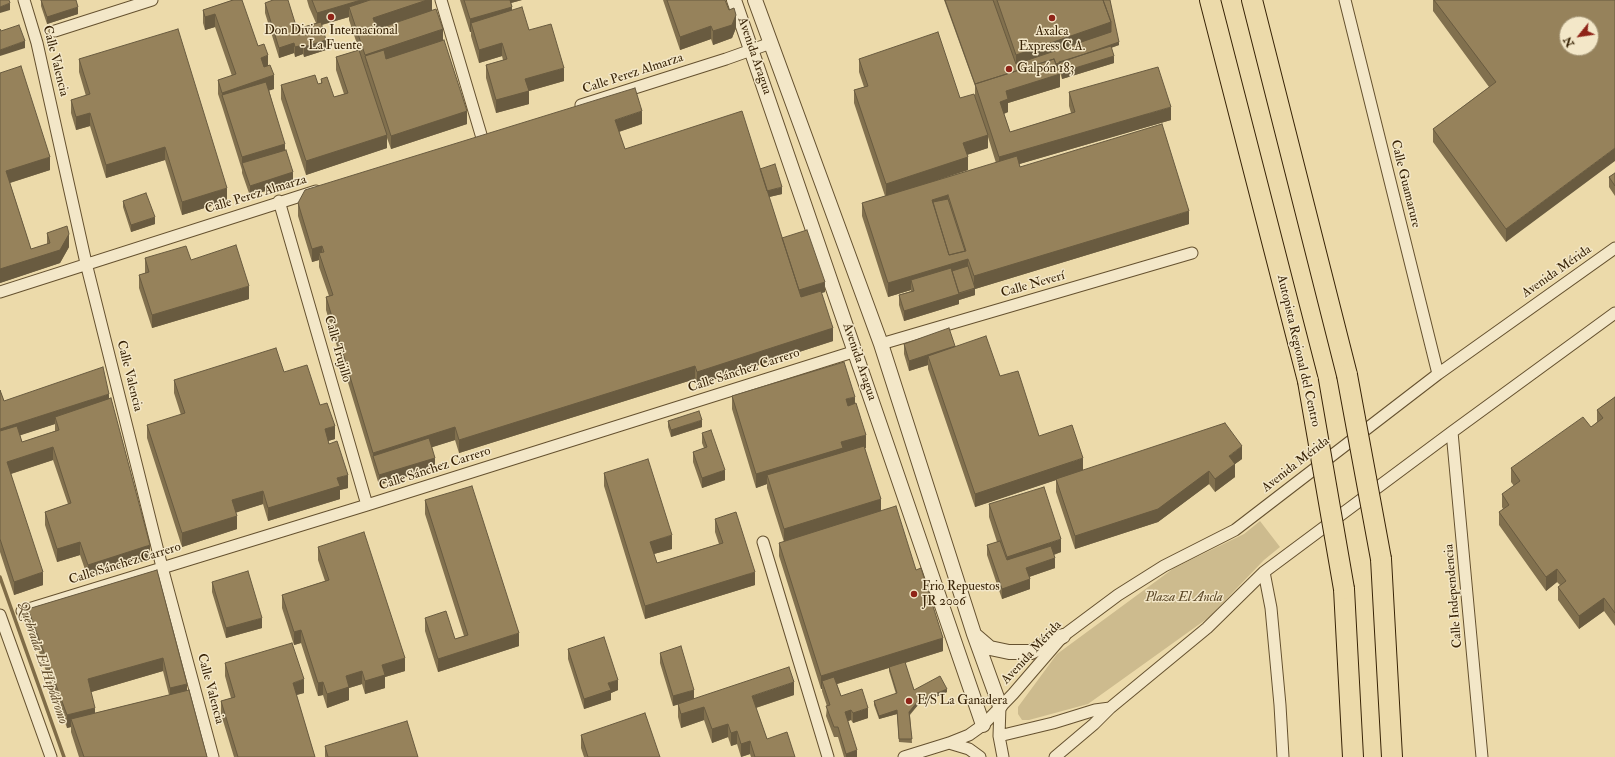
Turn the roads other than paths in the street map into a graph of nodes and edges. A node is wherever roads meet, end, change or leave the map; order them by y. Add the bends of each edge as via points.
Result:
1 (24, 0) edge
2 (152, 0) edge
3 (441, 0) edge
4 (734, 0) edge
5 (755, 0) edge
6 (1210, 0) edge
7 (1252, 0) edge
8 (1346, 0) edge
9 (55, 31) dead end
10 (771, 43) junction
11 (752, 50) junction
12 (570, 109) edge
13 (482, 138) edge
14 (326, 187) edge
15 (279, 201) junction
16 (1615, 248) edge
17 (1192, 253) dead end
18 (86, 263) junction
19 (0, 292) edge
20 (1615, 313) edge
21 (881, 344) junction
22 (856, 350) junction
23 (1438, 374) junction
24 (1452, 432) junction
25 (367, 505) junction
26 (763, 542) dead end
27 (162, 567) junction
28 (1264, 572) junction
29 (22, 611) dead end
30 (0, 615) edge
31 (974, 634) junction
32 (1063, 636) junction
33 (1000, 706) junction
34 (1110, 708) junction
35 (983, 725) junction
36 (999, 736) junction
37 (949, 743) junction
38 (51, 757) edge
39 (213, 757) edge
40 (828, 757) edge
41 (904, 757) edge
42 (980, 757) edge
43 (1003, 757) edge
44 (1055, 757) edge
45 (1283, 757) edge
46 (1353, 757) edge
47 (1392, 757) edge
48 (1482, 757) edge

1 - 18 street, Calle Valencia via 37,43
2 - 9 street
3 - 13 street
4 - 11 street, Avenida Aragua
5 - 10 street, Avenida Aragua
6 - 46 highway, Autopista Regional del Centro, bridge via 1308,381 1344,588
7 - 47 highway, bridge via 1347,375 1381,559
8 - 23 street, Calle Guamarure
10 - 11 street, Calle Perez Almarza
10 - 21 street, Avenida Aragua
11 - 12 street, Calle Perez Almarza
11 - 22 street, Avenida Aragua
14 - 15 street, Calle Perez Almarza
15 - 18 street, Calle Perez Almarza
15 - 25 street, Calle Trujillo
16 - 23 street, Avenida Mérida
17 - 21 street, Calle Neverí
18 - 19 street, Calle Perez Almarza
18 - 27 street, Calle Valencia
20 - 24 street
21 - 31 street, Avenida Aragua
22 - 25 street, Calle Sánchez Carrero
22 - 35 street, Avenida Aragua
23 - 32 street, Avenida Mérida via 1235,530 1164,566 1118,595
24 - 28 street
24 - 48 street, Calle Independencia
25 - 27 street, Calle Sánchez Carrero
26 - 40 street
27 - 29 street, Calle Sánchez Carrero
27 - 39 street, Calle Valencia
28 - 34 street via 1207,628
28 - 45 street via 1271,608
30 - 38 street
31 - 32 street via 990,648 1009,652 1031,652
31 - 33 street, Avenida Aragua
32 - 33 street, Avenida Mérida
33 - 35 street, Avenida Mérida
33 - 36 street
34 - 36 street
34 - 44 street
35 - 36 street
35 - 37 street, Avenida Mérida via 969,735
36 - 43 street
37 - 41 street, Avenida Mérida
37 - 42 street via 969,749

